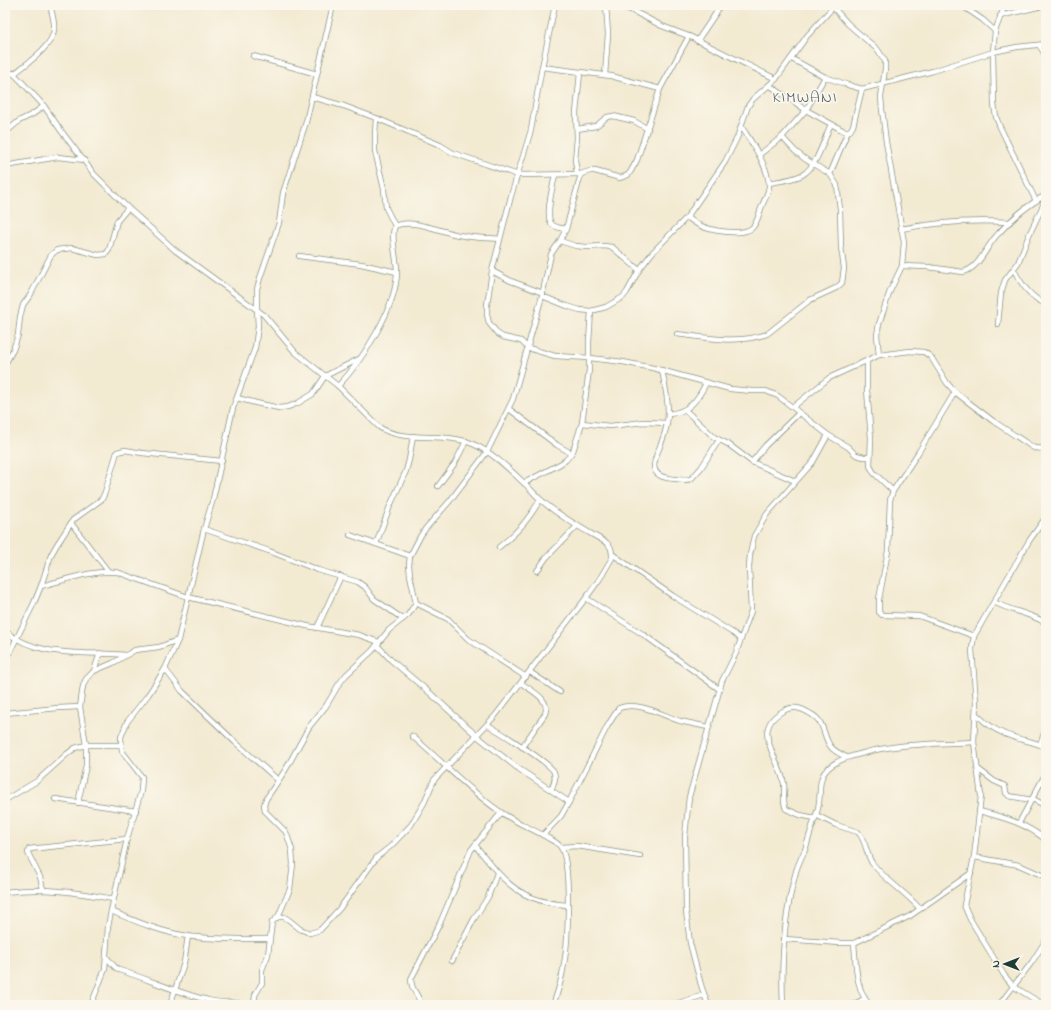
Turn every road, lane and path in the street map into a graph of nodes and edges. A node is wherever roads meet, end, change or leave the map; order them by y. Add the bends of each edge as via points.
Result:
1 (50, 5) edge
2 (333, 5) edge
3 (555, 5) edge
4 (606, 5) edge
5 (619, 5) edge
6 (720, 5) edge
7 (961, 5) edge
8 (1004, 5) edge
9 (1046, 5) edge
10 (833, 6) edge
11 (1000, 16) junction
12 (995, 31) junction
13 (689, 36) junction
14 (697, 41) junction
15 (1046, 44) edge
16 (1038, 46) junction
17 (993, 52) junction
18 (253, 56) dead end
19 (1046, 56) edge
20 (792, 58) junction
21 (542, 67) junction
22 (5, 70) edge
23 (580, 73) junction
24 (14, 74) junction
25 (317, 74) junction
26 (605, 75) junction
27 (825, 76) junction
28 (776, 79) junction
29 (883, 84) junction
30 (769, 85) junction
31 (660, 89) junction
32 (862, 89) junction
33 (312, 97) junction
34 (44, 106) junction
35 (806, 110) junction
36 (376, 118) junction
37 (831, 124) junction
38 (741, 126) junction
39 (577, 129) junction
40 (648, 129) junction
41 (848, 131) junction
42 (5, 133) edge
43 (782, 137) junction
44 (760, 154) junction
45 (84, 160) junction
46 (814, 164) junction
47 (5, 166) edge
48 (579, 174) junction
49 (830, 174) junction
50 (518, 175) junction
51 (555, 175) junction
52 (769, 182) junction
53 (1046, 195) edge
54 (1046, 199) edge
55 (1036, 201) junction
56 (128, 208) junction
57 (687, 216) junction
58 (1010, 222) junction
59 (395, 226) junction
60 (566, 229) junction
61 (901, 229) junction
62 (500, 240) junction
63 (560, 241) junction
64 (299, 256) dead end
65 (902, 266) junction
66 (492, 270) junction
67 (639, 270) junction
68 (1014, 270) junction
69 (397, 272) junction
70 (542, 295) junction
71 (1046, 304) edge
72 (257, 309) junction
73 (591, 311) junction
74 (998, 324) dead end
75 (677, 334) dead end
76 (528, 348) junction
77 (879, 355) junction
78 (361, 358) junction
79 (590, 358) junction
80 (867, 360) junction
81 (5, 364) edge
82 (662, 370) junction
83 (325, 376) junction
84 (706, 383) junction
85 (338, 386) junction
86 (955, 392) junction
87 (237, 398) junction
88 (793, 407) junction
89 (509, 409) junction
90 (685, 410) junction
91 (799, 413) junction
92 (668, 414) junction
93 (582, 423) junction
94 (667, 423) junction
95 (828, 435) junction
96 (413, 436) junction
97 (719, 440) junction
98 (466, 441) junction
99 (1046, 449) edge
100 (487, 452) junction
101 (571, 453) junction
102 (870, 457) junction
103 (222, 461) junction
104 (752, 462) junction
105 (795, 481) junction
106 (524, 483) junction
107 (438, 486) dead end
108 (892, 491) junction
109 (540, 500) junction
110 (1046, 517) edge
111 (71, 523) junction
112 (578, 525) junction
113 (204, 529) junction
114 (350, 535) dead end
115 (376, 544) junction
116 (499, 547) dead end
117 (612, 554) junction
118 (410, 556) junction
119 (108, 571) junction
120 (537, 571) dead end
121 (341, 576) junction
122 (41, 586) junction
123 (188, 597) junction
124 (586, 598) junction
125 (994, 602) junction
126 (416, 603) junction
127 (1046, 617) edge
128 (403, 619) junction
129 (1041, 620) junction
130 (1046, 623) edge
131 (317, 628) junction
132 (5, 631) edge
133 (974, 636) junction
134 (741, 639) junction
135 (16, 640) junction
136 (178, 640) junction
137 (378, 644) junction
138 (100, 653) junction
139 (127, 655) junction
140 (5, 662) edge
141 (166, 669) junction
142 (94, 671) junction
143 (530, 672) junction
144 (526, 677) junction
145 (521, 684) junction
146 (719, 689) junction
147 (560, 692) dead end
148 (80, 707) junction
149 (5, 713) edge
150 (976, 714) junction
151 (488, 724) junction
152 (708, 727) junction
153 (1046, 729) edge
154 (412, 736) dead end
155 (477, 736) junction
156 (974, 742) junction
157 (1040, 744) junction
158 (86, 745) junction
159 (121, 745) junction
160 (522, 747) junction
161 (1046, 748) edge
162 (846, 758) junction
163 (446, 766) junction
164 (978, 769) junction
165 (1046, 773) edge
166 (278, 780) junction
167 (551, 790) junction
168 (55, 799) dead end
169 (5, 800) edge
170 (1032, 800) junction
171 (78, 802) junction
172 (569, 802) junction
173 (1046, 806) edge
174 (136, 811) junction
175 (979, 811) junction
176 (501, 813) junction
177 (816, 817) junction
178 (1019, 823) junction
179 (543, 835) junction
180 (127, 839) junction
181 (1046, 840) edge
182 (475, 845) junction
183 (561, 847) junction
184 (640, 856) dead end
185 (974, 857) junction
186 (497, 873) junction
187 (971, 873) junction
188 (1046, 877) edge
189 (43, 889) junction
190 (5, 892) edge
191 (114, 899) junction
192 (567, 905) junction
193 (920, 909) junction
194 (111, 911) junction
195 (278, 917) junction
196 (188, 936) junction
197 (270, 939) junction
198 (784, 939) junction
199 (1046, 940) edge
200 (854, 943) junction
201 (107, 958) junction
202 (452, 961) dead end
203 (1013, 986) junction
204 (176, 989) junction
205 (704, 995) junction
206 (864, 999) junction
207 (91, 1005) edge
208 (170, 1005) edge
209 (248, 1005) edge
210 (254, 1005) edge
211 (420, 1005) edge
212 (553, 1005) edge
213 (672, 1005) edge
214 (708, 1005) edge
215 (783, 1005) edge
216 (853, 1005) edge
217 (870, 1005) edge
218 (999, 1005) edge
219 (1044, 1005) edge

1 - 24 street via 54,24 52,38 43,50
2 - 25 street
3 - 21 street
4 - 26 street via 608,34
5 - 13 street
6 - 14 street
7 - 12 street
8 - 11 street
9 - 11 street
10 - 20 street
10 - 29 street via 848,24 878,50 885,61
11 - 12 street
12 - 17 street
13 - 14 street
13 - 31 street
14 - 28 street
15 - 16 street
16 - 17 street
16 - 19 street
17 - 29 street
17 - 55 street via 996,117
18 - 25 street
20 - 27 street
20 - 28 street
21 - 23 street
21 - 50 street via 531,130
22 - 24 street
23 - 26 street
23 - 39 street
24 - 34 street
25 - 33 street
26 - 31 street
27 - 32 street
27 - 35 street
28 - 30 street
29 - 32 street
29 - 61 street via 886,142
30 - 35 street
30 - 38 street via 750,103
31 - 40 street
32 - 41 street via 853,126
33 - 36 street
33 - 72 street via 284,193 279,223 257,289
34 - 42 street
34 - 45 street
35 - 37 street
35 - 43 street
36 - 50 street via 453,153
36 - 59 street via 375,151 386,208
37 - 41 street
37 - 46 street
38 - 44 street
38 - 57 street via 725,162
39 - 40 street via 596,126 607,117 613,116 634,121
39 - 48 street via 575,160
40 - 48 street via 637,160 628,175 620,178 595,171
41 - 49 street
43 - 44 street
43 - 46 street via 795,151
44 - 52 street
45 - 47 street via 58,157
45 - 56 street via 94,174
46 - 49 street
46 - 52 street via 799,176
48 - 51 street
48 - 60 street
49 - 75 street via 839,196 844,268 842,283 810,300 767,334 739,340
50 - 51 street
50 - 62 street
51 - 60 street via 549,218 554,226
52 - 57 street via 754,226 749,230 734,232 708,228 700,226
53 - 55 street
54 - 68 street
55 - 58 street
56 - 72 street via 176,251
56 - 81 street via 117,221 106,254 98,255 72,248 57,250 51,255 24,305 18,335
57 - 67 street
58 - 61 street via 963,221
58 - 65 street via 969,271
59 - 62 street via 428,227 458,235
59 - 69 street via 393,237
60 - 63 street
61 - 65 street via 904,242
62 - 66 street
63 - 67 street via 576,246 612,247
63 - 70 street via 551,252
64 - 69 street
65 - 77 street via 880,319 877,335
66 - 70 street
66 - 76 street via 487,315 489,323 498,334 521,341
67 - 73 street via 623,297 606,307
68 - 71 street via 1027,290
68 - 74 street via 1005,280
69 - 78 street via 394,294
70 - 73 street via 567,306
70 - 76 street
72 - 83 street via 295,352
72 - 87 street via 255,348
73 - 79 street
76 - 79 street via 555,356
76 - 89 street
77 - 80 street
77 - 86 street via 924,352
78 - 83 street
78 - 85 street
79 - 82 street
79 - 93 street
80 - 88 street via 822,383
80 - 102 street
82 - 84 street
82 - 92 street
83 - 85 street
83 - 87 street via 313,394 288,407 279,408
84 - 88 street via 730,389 769,391
84 - 90 street via 701,395
85 - 96 street via 385,431
86 - 99 street via 1034,448
86 - 108 street
87 - 103 street
88 - 91 street
89 - 100 street
89 - 101 street
90 - 92 street
90 - 97 street via 710,435
91 - 95 street
91 - 104 street
92 - 94 street
93 - 94 street via 610,426 644,422
93 - 101 street
94 - 97 street via 654,462 658,475 665,478 691,479
95 - 102 street via 856,455
95 - 105 street via 813,462
96 - 98 street via 457,438
96 - 115 street via 406,470
97 - 104 street via 734,447
98 - 100 street
98 - 107 street via 455,463
100 - 106 street
100 - 118 street via 421,534
101 - 106 street via 560,464
102 - 108 street via 872,470
103 - 111 street via 120,450 115,455 102,499 79,514
103 - 113 street
104 - 105 street
105 - 134 street via 767,514 754,536 749,567 751,611
106 - 109 street
108 - 133 street via 888,551 878,599 879,612 884,616 919,616
109 - 112 street
109 - 116 street via 523,525
110 - 125 street via 1029,540
111 - 119 street
111 - 122 street via 63,532 51,555
112 - 117 street via 607,543
112 - 120 street
113 - 121 street
113 - 123 street
114 - 115 street
115 - 118 street
117 - 124 street via 610,562
117 - 134 street
118 - 126 street via 410,575
119 - 122 street via 80,575
119 - 123 street via 128,575
121 - 128 street via 358,582 374,599
121 - 131 street
122 - 135 street
123 - 131 street
123 - 136 street
124 - 143 street
124 - 146 street via 644,635
125 - 129 street
125 - 133 street
126 - 128 street
126 - 144 street via 448,619 468,639
127 - 129 street
128 - 137 street via 389,630
129 - 130 street
131 - 137 street via 359,635
132 - 135 street
133 - 150 street via 972,649
134 - 146 street
135 - 138 street via 61,652
135 - 140 street
136 - 139 street via 159,647 135,650
136 - 141 street
137 - 155 street via 391,660
137 - 166 street via 339,684 326,706 306,731
138 - 139 street
138 - 142 street
139 - 142 street
141 - 159 street via 127,722 121,737
141 - 166 street via 182,690
142 - 148 street via 83,686
143 - 144 street
143 - 147 street
144 - 145 street
145 - 151 street
145 - 160 street via 541,698 547,707 542,719
146 - 152 street
148 - 149 street
148 - 158 street
150 - 156 street
150 - 157 street via 983,721 1010,736
151 - 155 street
151 - 160 street
152 - 172 street via 641,708 620,708 608,725
152 - 205 street via 689,797 685,836 686,911 690,943
153 - 157 street
154 - 163 street
155 - 163 street
155 - 167 street via 516,767
156 - 162 street via 891,746
156 - 164 street
157 - 161 street
158 - 159 street
158 - 169 street via 79,746 67,754 37,781
158 - 171 street via 87,757
159 - 174 street via 126,757 142,777
160 - 167 street via 553,771 555,777
162 - 177 street via 836,762 823,774
162 - 177 street via 831,748 818,718 796,707 777,715 767,728 769,747 782,776 786,809 800,815
163 - 176 street
163 - 195 street via 434,780 411,824 377,857 348,898 320,930 305,932 284,917
164 - 170 street via 1005,786 1009,796
164 - 175 street via 981,796
165 - 170 street
166 - 195 street via 266,799 264,808 286,832 292,850 293,864 290,889
167 - 172 street
168 - 171 street
170 - 173 street
170 - 178 street
171 - 174 street
172 - 179 street via 561,816
174 - 180 street
175 - 178 street
175 - 185 street
176 - 179 street
176 - 182 street
177 - 193 street via 858,832 872,863
177 - 198 street via 795,874
178 - 181 street
179 - 183 street
180 - 189 street via 29,849 28,853
180 - 191 street
182 - 186 street
182 - 211 street via 440,923 411,979
183 - 184 street via 577,846
183 - 192 street via 566,862
185 - 187 street
185 - 188 street via 1019,865
186 - 192 street via 506,882 534,899
186 - 202 street via 488,897
187 - 193 street
187 - 203 street via 964,905 966,912 1004,976
189 - 190 street
189 - 191 street
191 - 194 street
192 - 212 street via 564,963
193 - 200 street
194 - 196 street via 164,931
194 - 201 street
195 - 197 street via 272,922
196 - 197 street
196 - 204 street via 184,963
197 - 210 street via 268,955 262,970 262,983 255,995
198 - 200 street
198 - 215 street
199 - 203 street
200 - 206 street via 858,982
201 - 204 street via 119,970
201 - 207 street via 102,981
203 - 218 street
203 - 219 street
204 - 208 street
204 - 209 street via 215,1002
205 - 213 street
205 - 214 street
206 - 216 street
206 - 217 street

